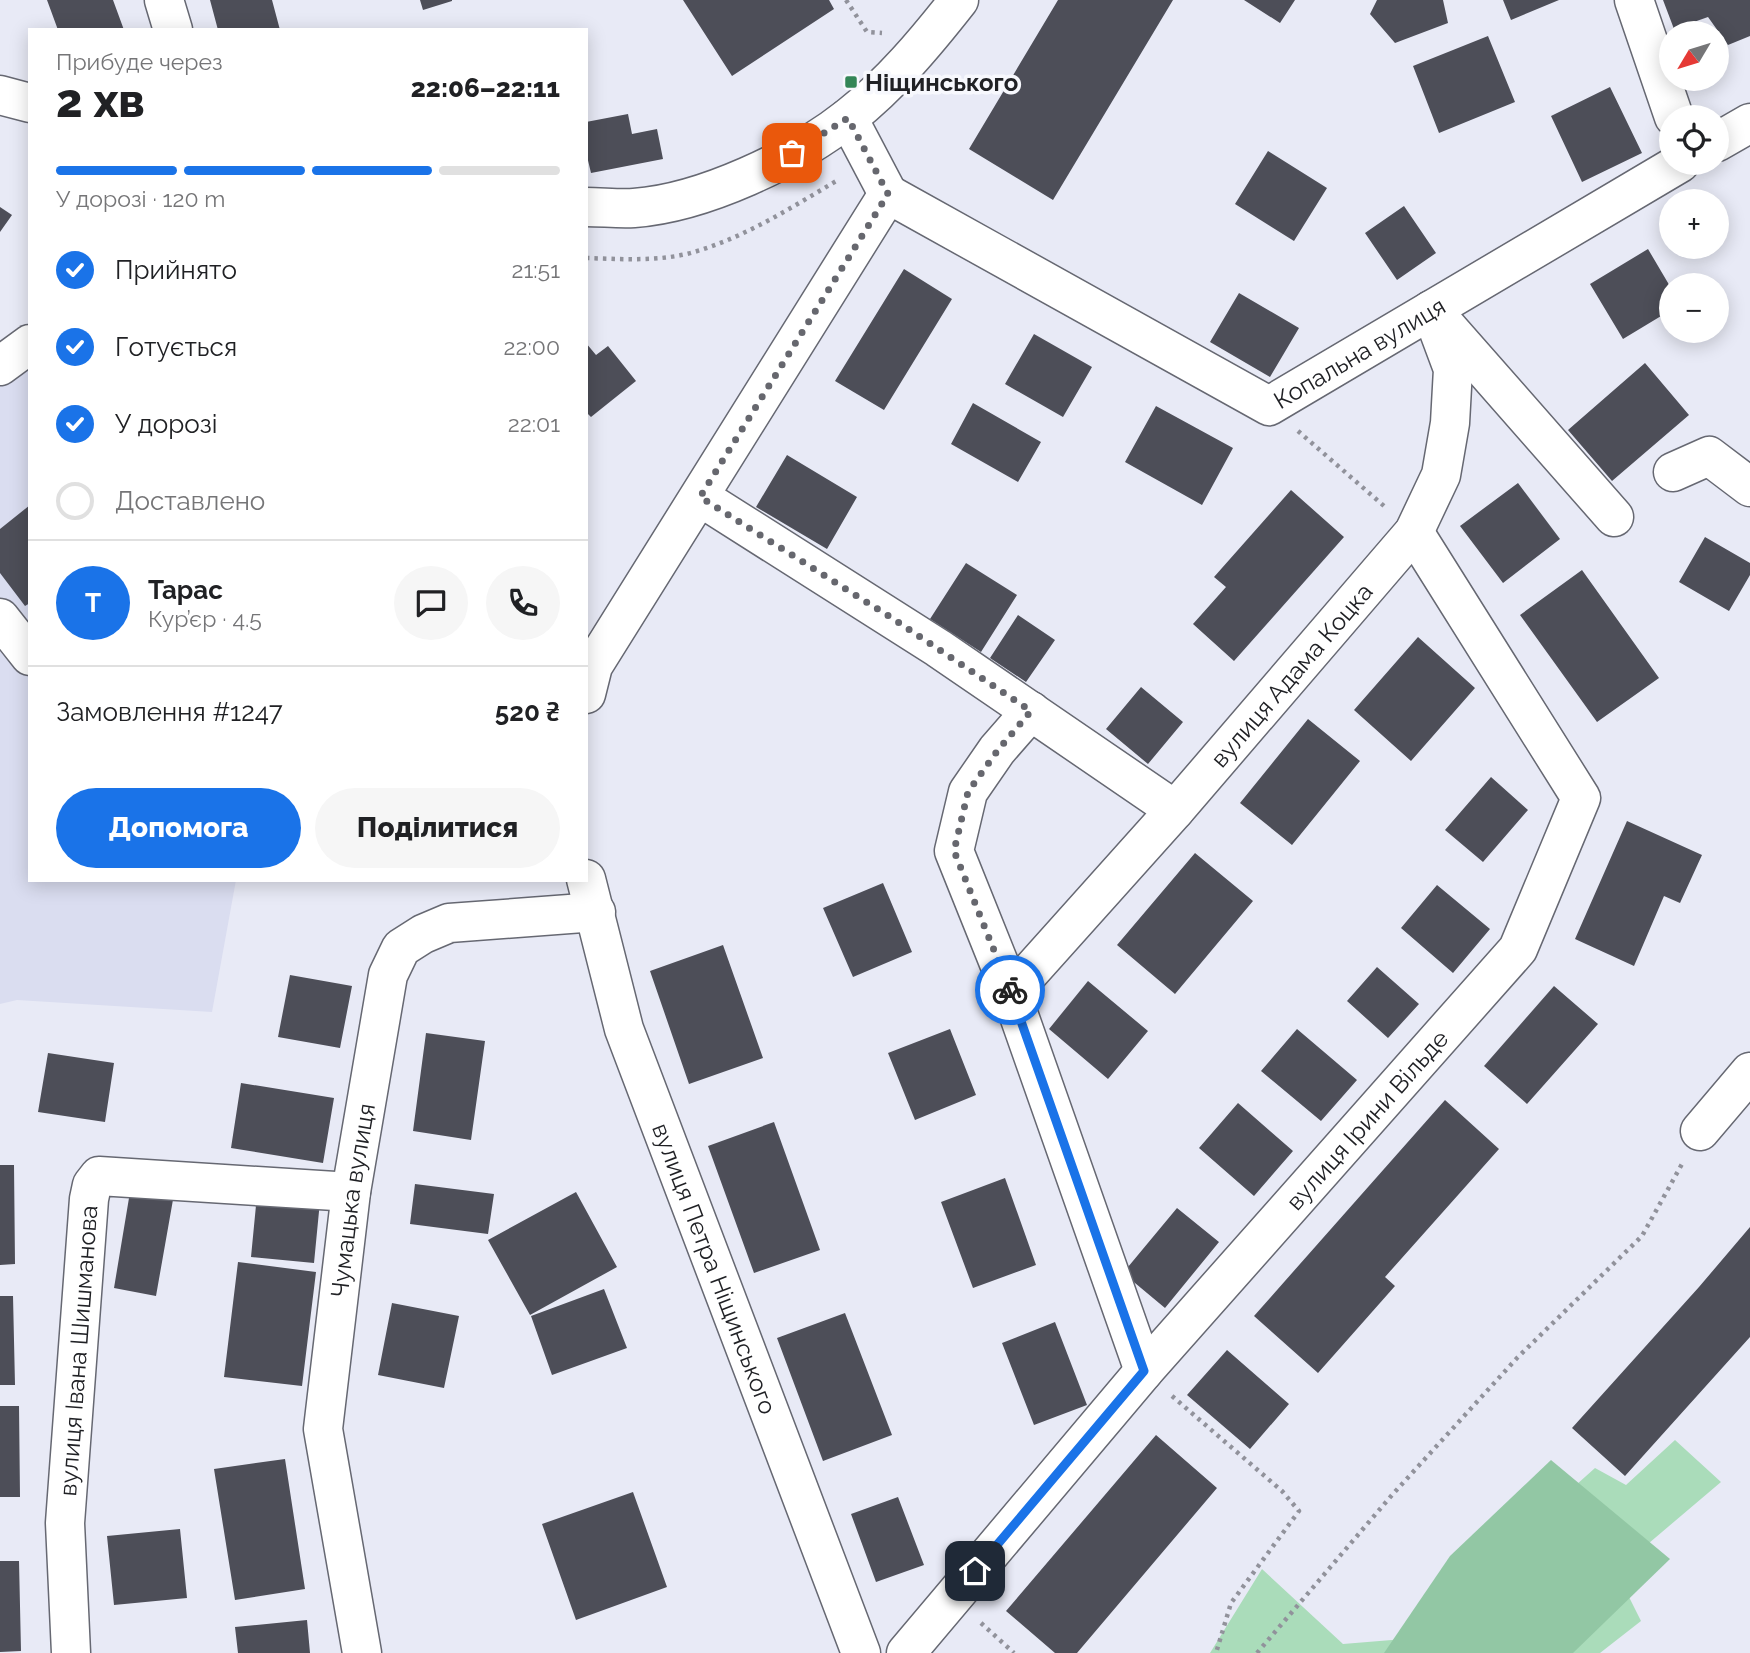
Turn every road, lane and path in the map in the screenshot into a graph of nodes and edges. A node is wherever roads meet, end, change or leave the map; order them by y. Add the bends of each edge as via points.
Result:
1 (164, 0) edge
2 (846, 0) edge
3 (959, 0) edge
4 (1634, 0) edge
5 (172, 28) edge
6 (928, 40) junction
7 (0, 95) edge
8 (28, 102) edge
9 (1670, 105) edge
10 (848, 118) junction
11 (1750, 123) edge
12 (1729, 135) edge
13 (1661, 175) edge
14 (888, 194) junction
15 (588, 207) edge
16 (1431, 310) junction
17 (28, 345) edge
18 (0, 366) edge
19 (1269, 405) junction
20 (1673, 472) dead end
21 (1750, 487) edge
22 (700, 497) junction
23 (1614, 517) dead end
24 (1414, 532) junction
25 (0, 618) edge
26 (28, 653) edge
27 (588, 686) edge
28 (1031, 711) junction
29 (1175, 810) junction
30 (591, 895) edge
31 (1011, 993) junction
32 (1750, 1072) edge
33 (1700, 1131) joint
34 (351, 1192) junction
35 (1144, 1371) junction
36 (71, 1653) edge
37 (362, 1653) edge
38 (861, 1653) edge
39 (906, 1653) edge
40 (1216, 1653) edge
41 (1257, 1653) edge

1 - 5 street
2 - 6 path via 867,32
3 - 6 street
4 - 9 street
6 - 10 street
7 - 8 street
10 - 14 street
10 - 15 street via 758,172 698,196 636,208
11 - 12 street
13 - 16 street, Копальна вулиця
14 - 19 street, Копальна вулиця
14 - 22 street
16 - 19 street, Копальна вулиця
16 - 23 street
16 - 24 street, вулиця Адама Коцка via 1454,369 1450,423 1441,475
17 - 18 street
19 - 24 path
20 - 21 street via 1709,456
22 - 27 street via 593,666
22 - 28 street
24 - 29 street, вулиця Адама Коцка
24 - 35 street, вулиця Ірини Вільде via 1581,798 1518,949
25 - 26 street
28 - 29 street
28 - 31 street via 968,792 954,851
29 - 31 street, вулиця Адама Коцка
30 - 34 street, Чумацька вулиця via 450,923 401,948 388,975
30 - 38 street, вулиця Петра Ніщинського via 624,1029
31 - 35 street
32 - 33 street
33 - 41 path via 1642,1236 1517,1358 1392,1494
34 - 36 street, вулиця Івана Шишманова via 99,1176 92,1185 65,1523
34 - 37 street, Чумацька вулиця via 323,1429
35 - 39 street, вулиця Ірини Вільде
35 - 40 path via 1299,1511 1231,1603

